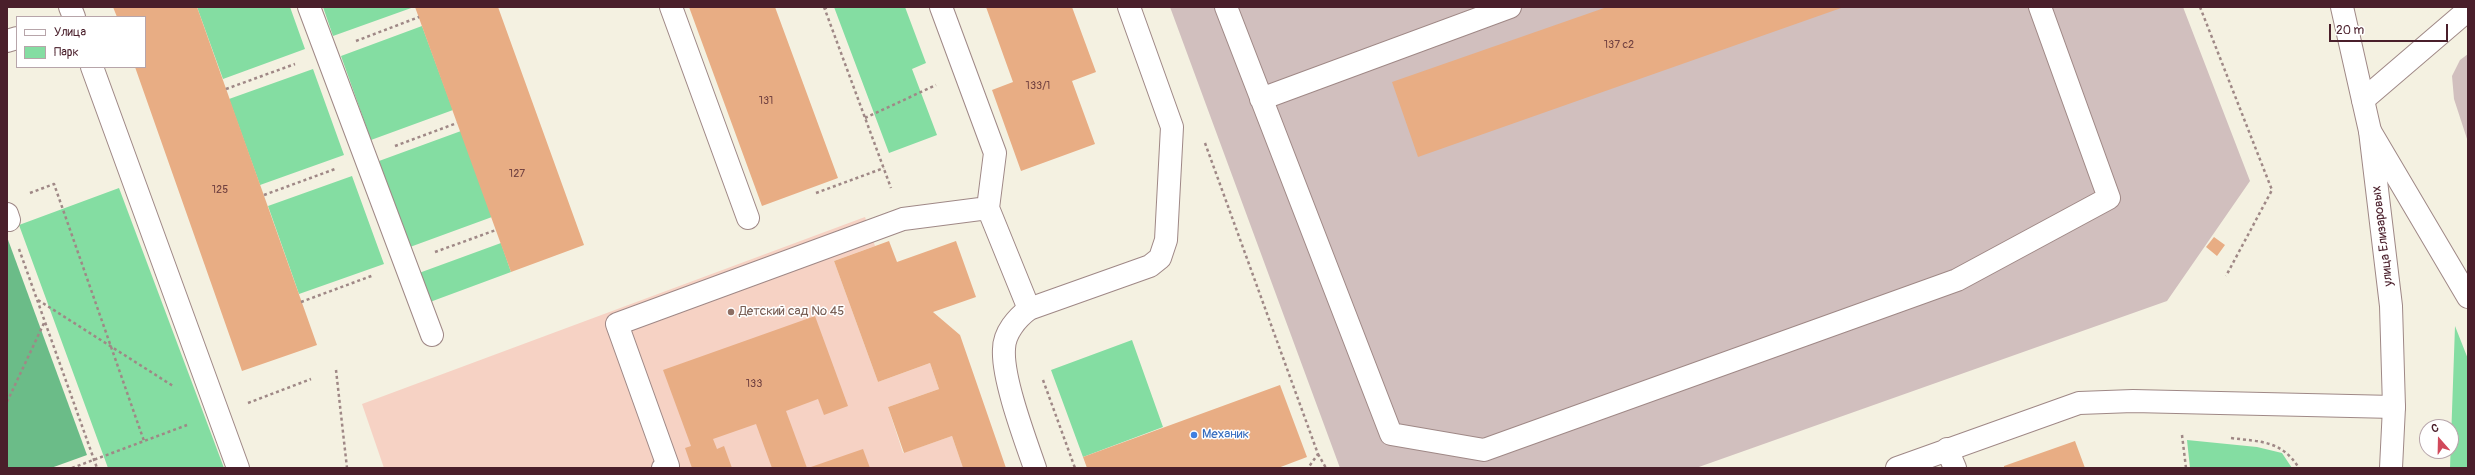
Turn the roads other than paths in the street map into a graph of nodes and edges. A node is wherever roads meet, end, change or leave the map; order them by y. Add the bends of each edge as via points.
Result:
1 (309, 7) edge
2 (671, 7) edge
3 (941, 7) edge
4 (1129, 7) edge
5 (1226, 7) edge
6 (1510, 7) edge
7 (2040, 7) edge
8 (2342, 7) edge
9 (2468, 10) edge
10 (92, 68) edge
11 (1262, 99) junction
12 (2364, 100) junction
13 (2370, 131) junction
14 (988, 208) junction
15 (748, 218) dead end
16 (2468, 297) edge
17 (1029, 309) junction
18 (432, 335) dead end
19 (2394, 407) junction
20 (1951, 459) edge
21 (238, 468) edge
22 (663, 468) edge
23 (1035, 468) edge
24 (1897, 468) edge
25 (2391, 468) edge

1 - 18 street
2 - 15 street
3 - 14 street via 995,153
4 - 17 street via 1172,127 1166,240 1160,258 1150,266
5 - 11 street
6 - 11 street
7 - 11 street via 2109,198 1957,280 1484,450 1391,434
8 - 12 street, улица Елизаровых
9 - 12 street
10 - 21 street
12 - 13 street, улица Елизаровых
13 - 16 street
13 - 19 street, улица Елизаровых via 2392,306
14 - 17 street
14 - 22 street via 903,219 617,324 668,466
17 - 23 street via 1020,316 1011,329 1004,349 1019,419
19 - 20 street via 2133,401 2079,403
19 - 25 street, улица Елизаровых
20 - 24 street

